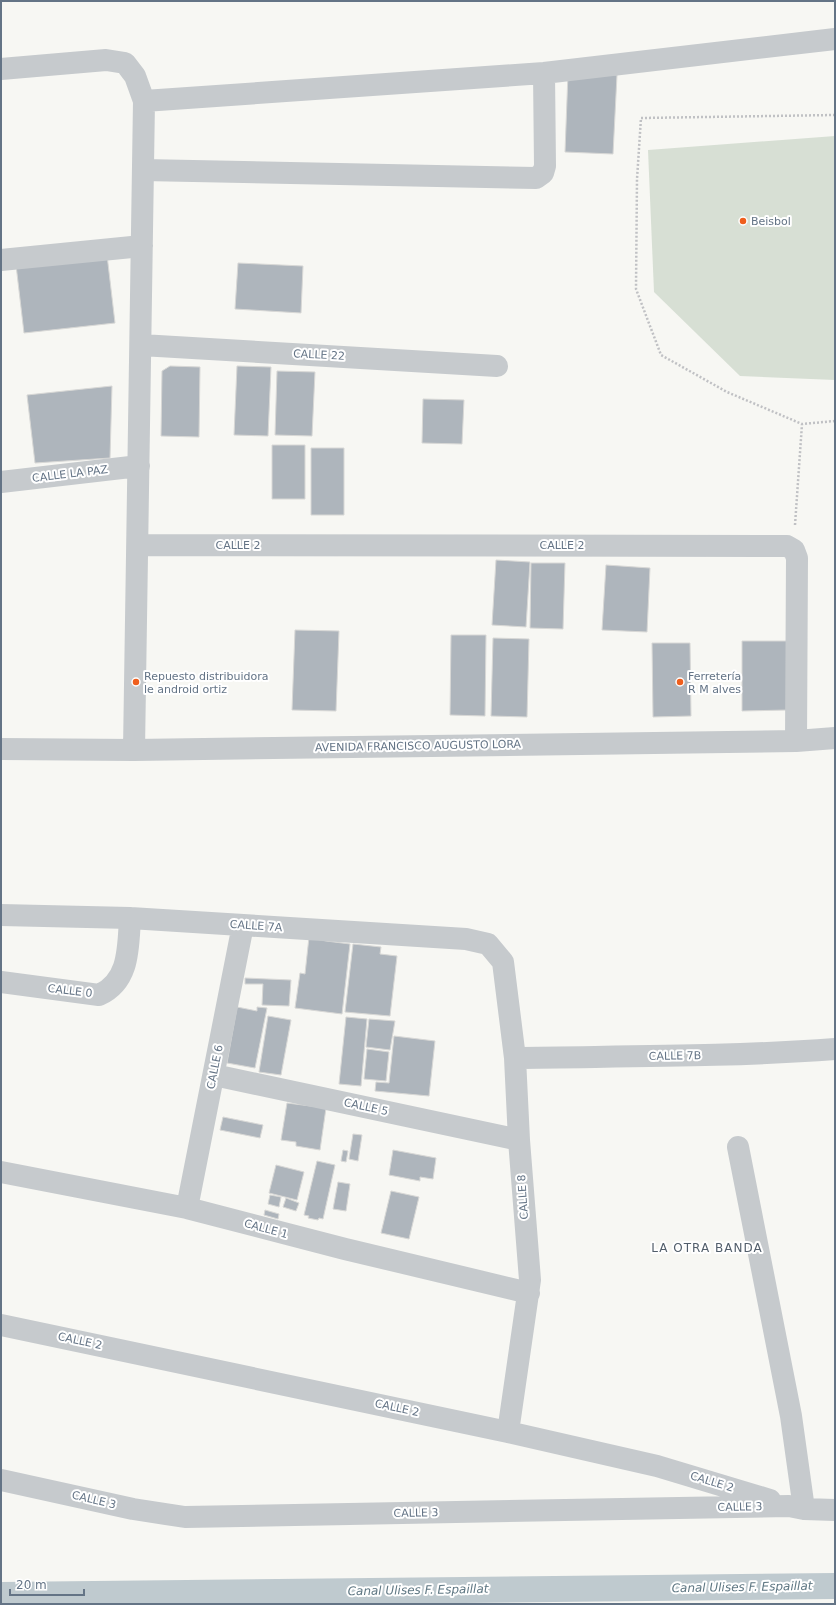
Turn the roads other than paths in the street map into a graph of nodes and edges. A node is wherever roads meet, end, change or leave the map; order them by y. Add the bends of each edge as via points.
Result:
1 (835, 39) edge
2 (1, 69) edge
3 (544, 73) junction
4 (144, 102) junction
5 (143, 170) junction
6 (142, 246) junction
7 (1, 260) edge
8 (140, 345) junction
9 (497, 366) dead end
10 (139, 466) junction
11 (1, 482) edge
12 (138, 545) junction
13 (835, 738) edge
14 (796, 741) junction
15 (1, 749) edge
16 (134, 750) junction
17 (1, 915) edge
18 (130, 918) junction
19 (243, 925) junction
20 (503, 962) joint
21 (1, 982) edge
22 (835, 1049) edge
23 (515, 1058) junction
24 (214, 1075) junction
25 (519, 1140) junction
26 (738, 1146) dead end
27 (1, 1172) edge
28 (187, 1208) junction
29 (529, 1294) junction
30 (1, 1324) edge
31 (508, 1432) junction
32 (1, 1480) edge
33 (797, 1507) junction
34 (835, 1510) edge

1 - 3 street
2 - 4 street via 106,60 125,63 135,76
3 - 4 street
3 - 5 street via 545,166 543,173 536,178
4 - 5 street
5 - 6 street
6 - 7 street
6 - 8 street
8 - 9 street, CALLE 22
8 - 10 street
10 - 11 street, CALLE LA PAZ
10 - 12 street
12 - 14 street, CALLE 2 via 787,546 794,550 797,558
12 - 16 street
13 - 14 street, AVENIDA FRANCISCO AUGUSTO LORA
14 - 16 street, AVENIDA FRANCISCO AUGUSTO LORA
15 - 16 street, AVENIDA FRANCISCO AUGUSTO LORA
17 - 18 street, CALLE 7A
18 - 19 street, CALLE 7A
18 - 21 street, CALLE 0 via 127,961 108,991 99,995
19 - 20 street, CALLE 7A via 466,939 488,944
19 - 24 street, CALLE 6
20 - 23 street, CALLE 8
22 - 23 street, CALLE 7B via 790,1053
23 - 25 street, CALLE 8
24 - 25 street, CALLE 5
24 - 28 street, CALLE 6
25 - 29 street, CALLE 8
26 - 33 street via 790,1416
27 - 28 street, CALLE 1
28 - 29 street, CALLE 1
29 - 31 street, CALLE 8
30 - 31 street, CALLE 2
31 - 33 street, CALLE 2 via 657,1466
32 - 33 street, CALLE 3 via 133,1509 185,1517
33 - 34 street, CALLE 3

